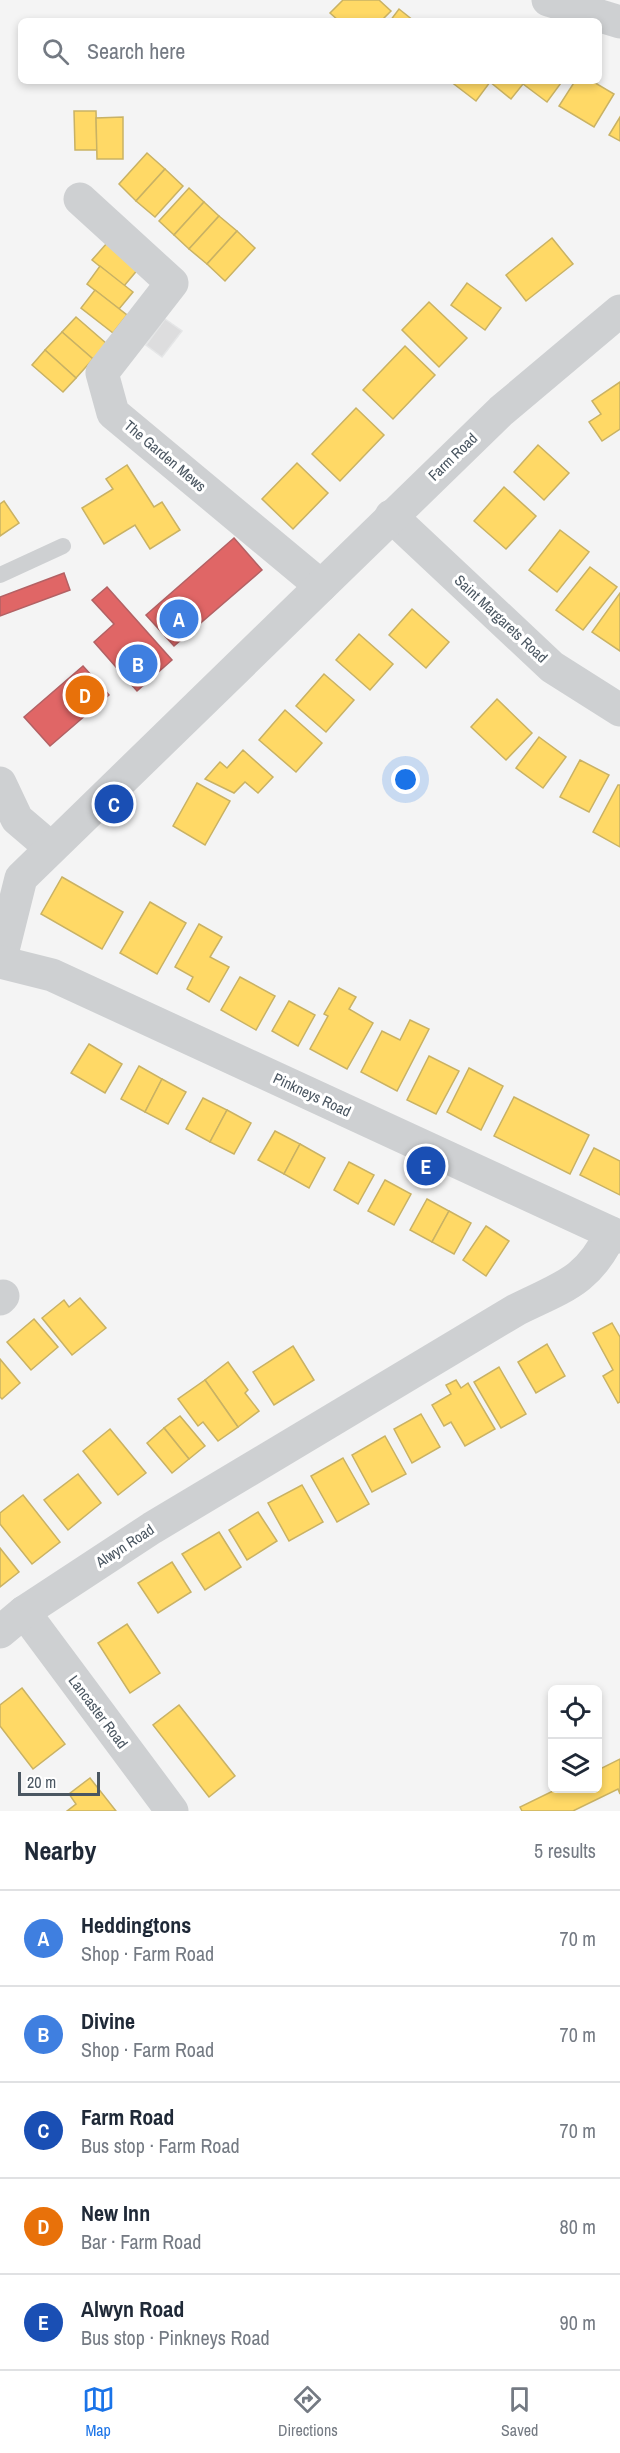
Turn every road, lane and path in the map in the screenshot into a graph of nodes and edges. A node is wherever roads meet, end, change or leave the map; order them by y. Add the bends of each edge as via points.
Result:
1 (549, 0) edge
2 (620, 22) edge
3 (80, 199) dead end
4 (620, 311) edge
5 (391, 516) junction
6 (63, 546) dead end
7 (0, 575) edge
8 (321, 586) junction
9 (620, 710) edge
10 (0, 783) edge
11 (51, 848) junction
12 (0, 962) edge
13 (615, 1235) edge
14 (12, 1622) edge
15 (172, 1811) edge

1 - 2 street
3 - 8 street, The Garden Mews via 172,283 102,373 113,412
4 - 5 street, Farm Road via 501,411
5 - 8 street, Farm Road
5 - 9 street, Saint Margarets Road via 552,667
6 - 7 lane
8 - 11 street, Farm Road
10 - 11 street via 17,819
11 - 12 street, Farm Road via 21,878
12 - 13 street, Pinkneys Road via 52,975
13 - 14 street, Alwyn Road via 578,1279 516,1310 203,1498
14 - 15 street, Lancaster Road

